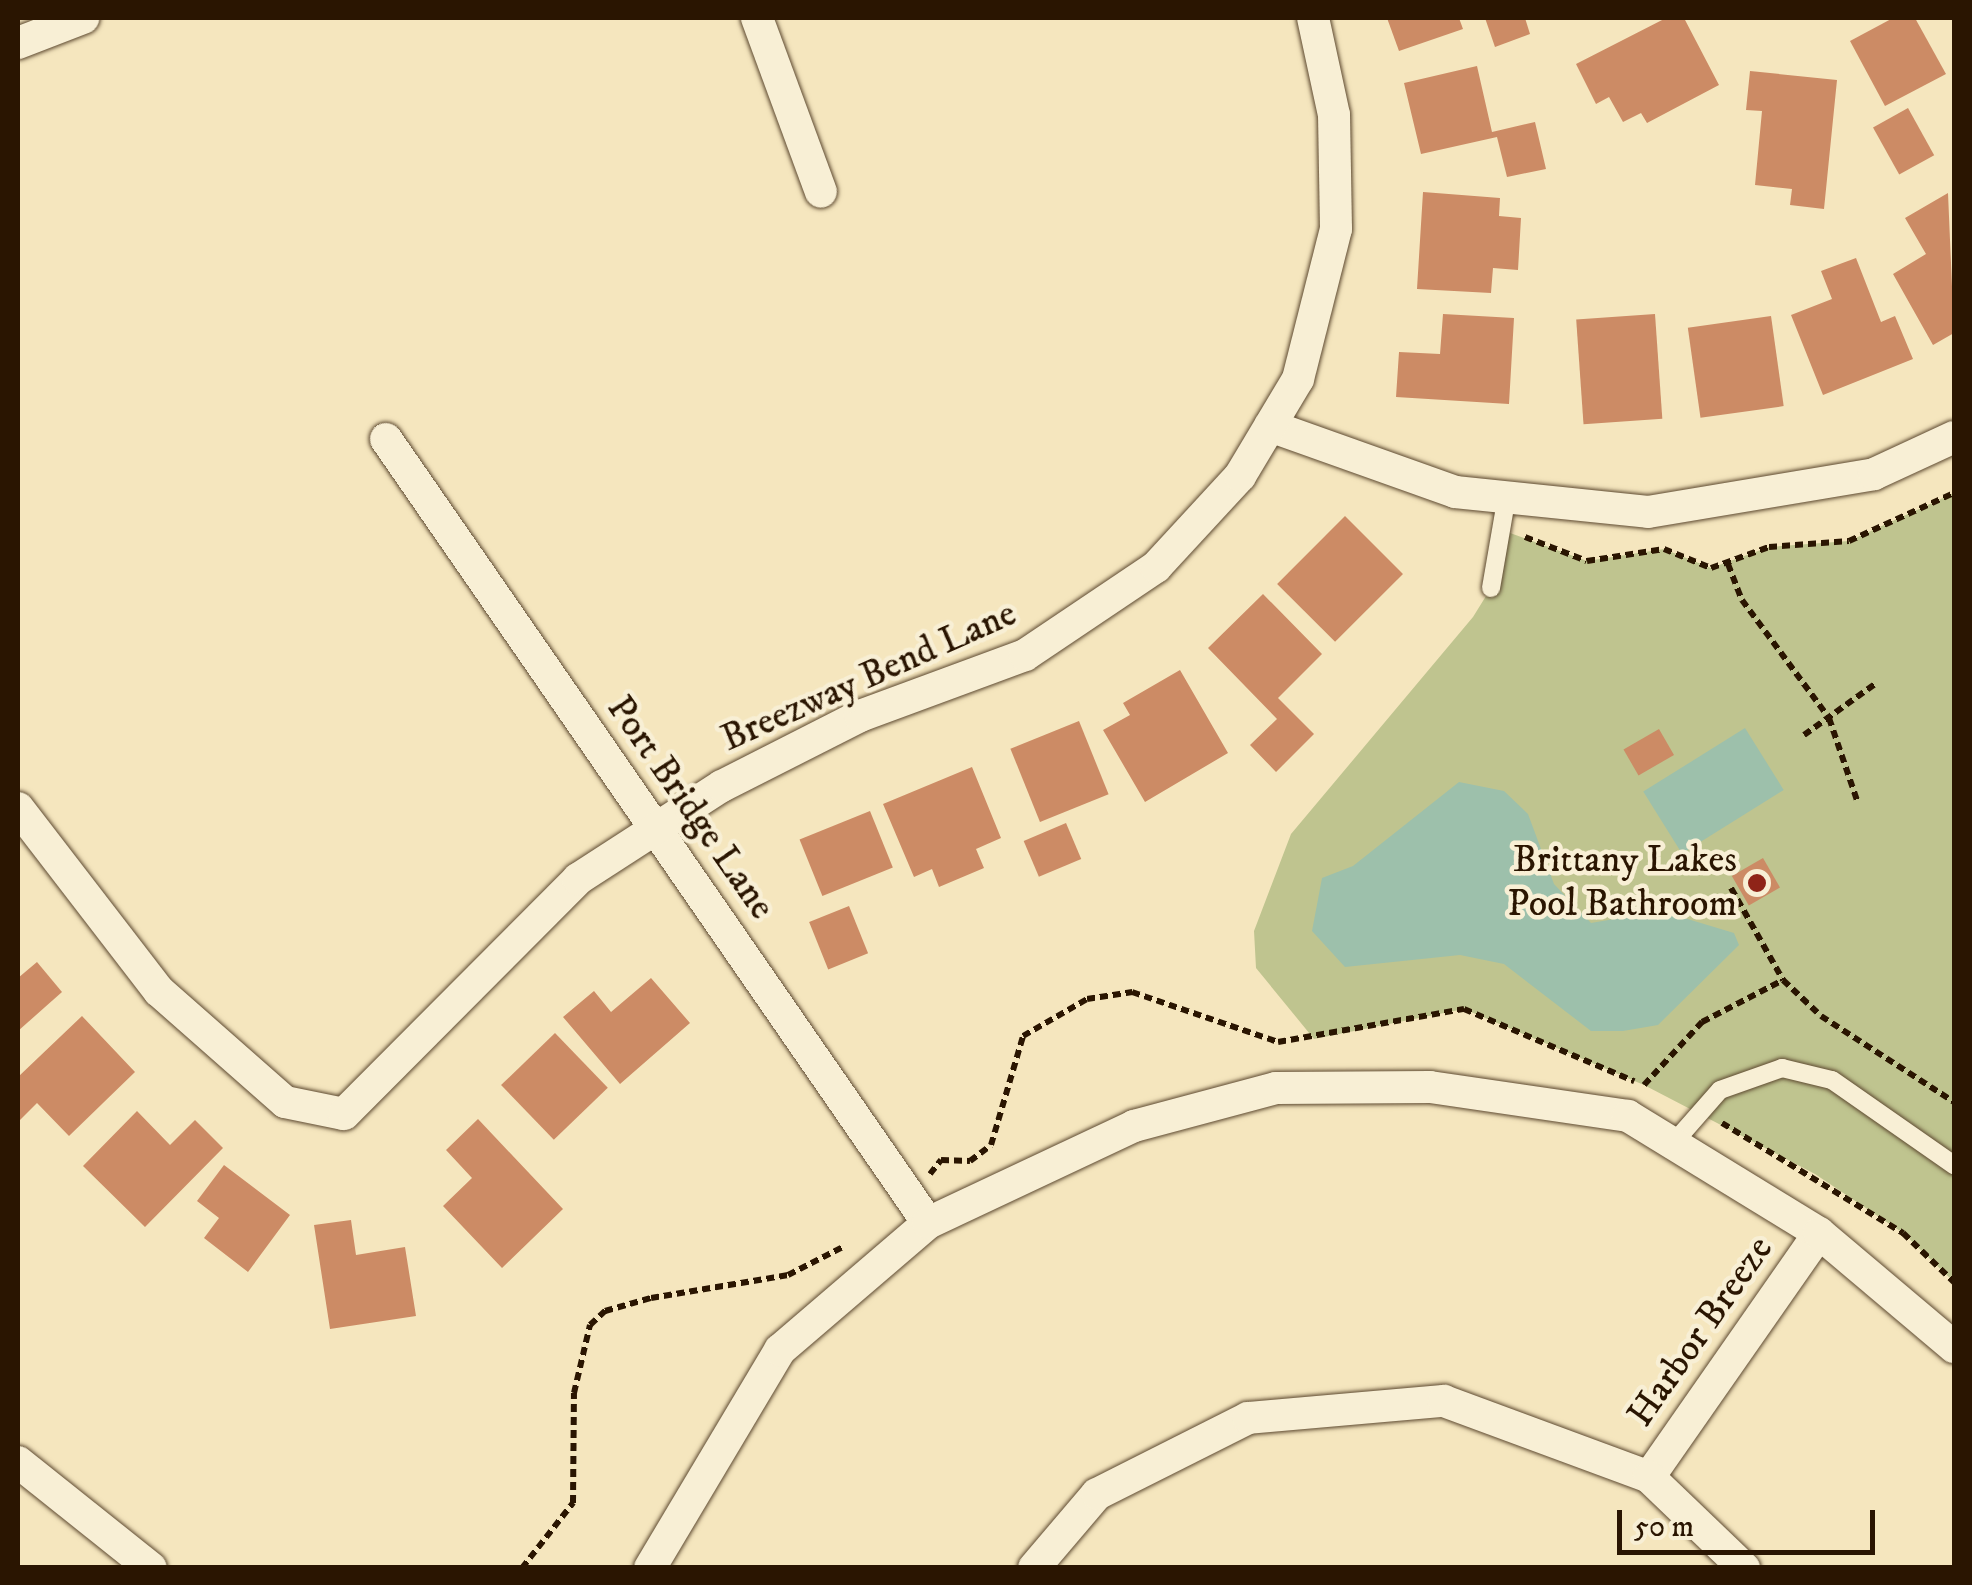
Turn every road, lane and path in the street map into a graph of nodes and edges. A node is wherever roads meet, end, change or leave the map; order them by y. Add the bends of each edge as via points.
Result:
1 (83, 18) edge
2 (757, 18) edge
3 (1313, 18) edge
4 (18, 42) edge
5 (821, 192) dead end
6 (1270, 426) junction
7 (1954, 437) edge
8 (386, 439) dead end
9 (1506, 501) junction
10 (1728, 564) dead end
11 (1492, 588) dead end
12 (1876, 684) dead end
13 (1829, 718) junction
14 (1804, 735) dead end
15 (1858, 803) dead end
16 (18, 808) edge
17 (655, 828) junction
18 (1731, 888) dead end
19 (1783, 980) junction
20 (1644, 1085) junction
21 (1954, 1102) edge
22 (1700, 1112) junction
23 (1676, 1139) junction
24 (1954, 1165) edge
25 (920, 1211) junction
26 (1818, 1232) junction
27 (855, 1239) dead end
28 (1954, 1282) edge
29 (1951, 1335) edge
30 (18, 1462) edge
31 (1649, 1477) junction
32 (150, 1568) edge
33 (522, 1568) edge
34 (650, 1568) edge
35 (1034, 1568) edge
36 (1744, 1568) edge

1 - 4 street
2 - 5 street
3 - 6 street, Breezway Bend Lane via 1334,115 1336,229 1298,379
6 - 9 street via 1455,492
6 - 17 street, Breezway Bend Lane via 1240,476 1156,567 1025,656 860,716
7 - 9 street via 1874,474 1761,500 1648,512
8 - 17 street, Port Bridge Lane
9 - 11 lane
10 - 13 path via 1742,600
12 - 13 path
13 - 14 path
13 - 15 path
16 - 17 street, Breezway Bend Lane via 160,991 286,1102 350,1108 578,880
17 - 25 street, Port Bridge Lane
18 - 19 path
19 - 20 path via 1702,1022
19 - 21 path via 1820,1016
20 - 22 path
20 - 25 path via 1464,1009 1278,1042 1132,992 1088,999 1023,1036 991,1145 970,1161 941,1160
22 - 23 lane
22 - 24 lane via 1720,1090 1782,1068 1832,1080
22 - 28 path via 1860,1203
23 - 25 street via 1628,1116 1430,1086 1276,1088 1134,1126
23 - 26 street
25 - 34 street via 780,1350
26 - 29 street
26 - 31 street, Harbor Breeze
27 - 33 path via 788,1275 651,1298 605,1311 590,1325 574,1393 573,1503
30 - 32 street
31 - 35 street via 1444,1402 1248,1418 1097,1494
31 - 36 street

